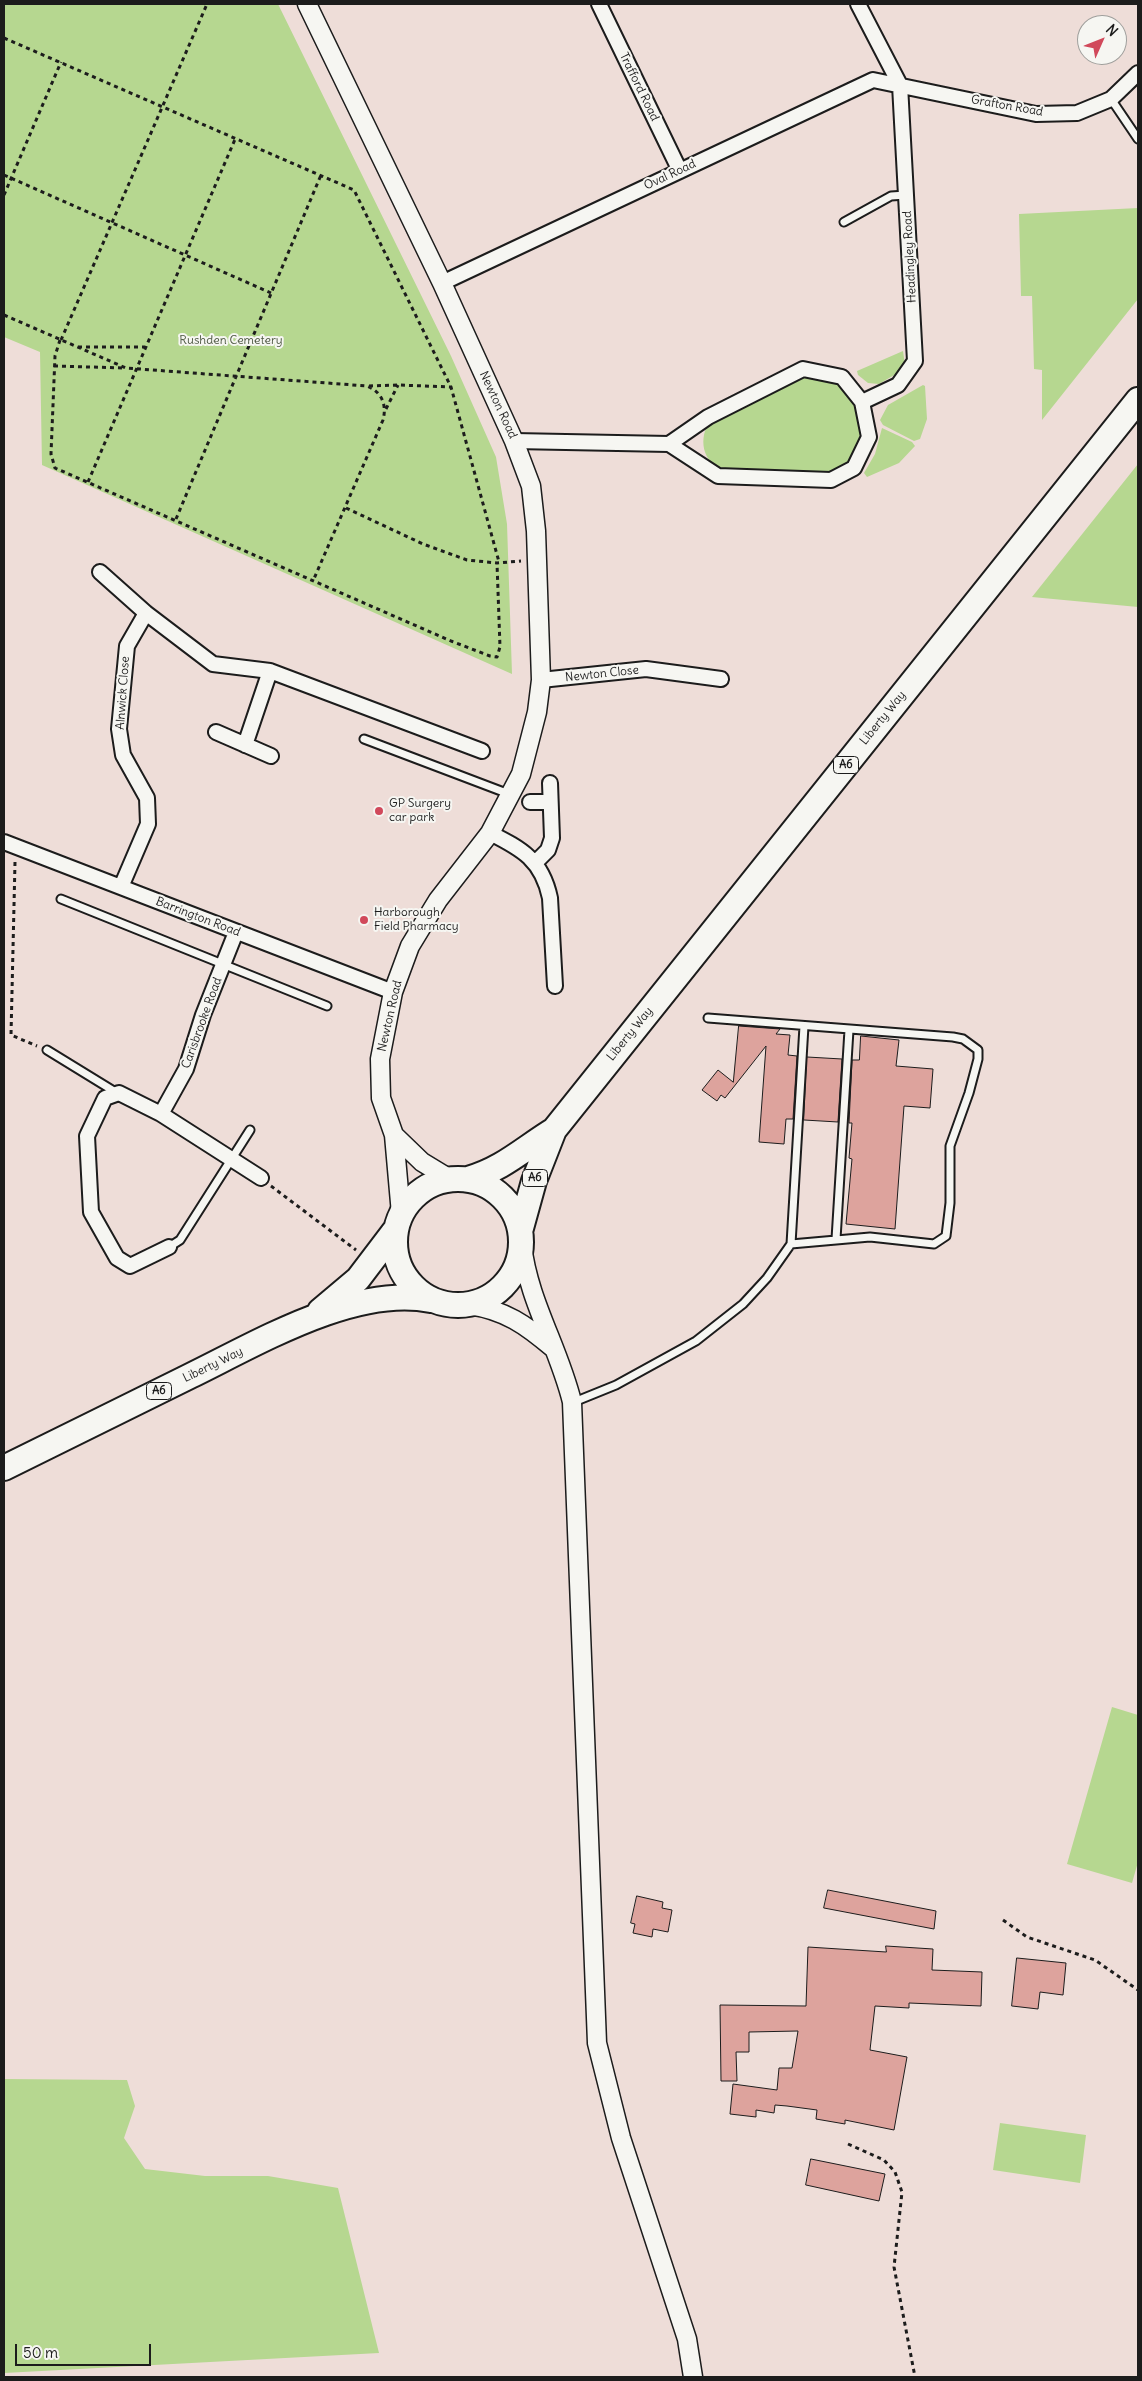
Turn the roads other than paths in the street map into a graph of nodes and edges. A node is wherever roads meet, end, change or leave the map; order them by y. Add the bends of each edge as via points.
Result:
1 (307, 4) edge
2 (599, 4) edge
3 (858, 4) edge
4 (1138, 73) edge
5 (900, 85) junction
6 (1111, 99) junction
7 (1138, 139) edge
8 (680, 171) junction
9 (906, 195) junction
10 (844, 222) dead end
11 (442, 283) junction
12 (1138, 400) edge
13 (862, 402) junction
14 (514, 441) junction
15 (669, 444) junction
16 (100, 572) dead end
17 (146, 613) junction
18 (270, 671) junction
19 (722, 679) dead end
20 (541, 680) junction
21 (216, 732) dead end
22 (364, 739) dead end
23 (245, 745) junction
24 (482, 751) dead end
25 (272, 756) dead end
26 (550, 783) dead end
27 (511, 795) junction
28 (530, 802) dead end
29 (550, 802) junction
30 (490, 833) junction
31 (9, 844) edge
32 (535, 863) junction
33 (122, 887) junction
34 (60, 899) dead end
35 (236, 932) junction
36 (224, 963) junction
37 (554, 986) dead end
38 (393, 992) junction
39 (327, 1006) dead end
40 (708, 1018) dead end
41 (804, 1026) junction
42 (849, 1030) junction
43 (47, 1050) road end
44 (119, 1094) junction
45 (160, 1114) junction
46 (250, 1130) dead end
47 (554, 1130) junction
48 (394, 1136) junction
49 (231, 1159) junction
50 (261, 1178) road end
51 (459, 1179) junction
52 (398, 1222) junction
53 (521, 1236) junction
54 (836, 1239) junction
55 (791, 1244) junction
56 (169, 1247) joint
57 (431, 1300) junction
58 (469, 1305) junction
59 (315, 1315) junction
60 (554, 1348) junction
61 (572, 1402) junction
62 (4, 1468) edge
63 (693, 2377) edge

1 - 11 street, Newton Road
2 - 8 street, Trafford Road
3 - 5 street
4 - 6 street, Grafton Road
5 - 6 street, Grafton Road via 1036,114 1077,113
5 - 8 street, Oval Road via 873,80
5 - 9 street, Headingley Road
6 - 7 lane
8 - 11 street, Oval Road
9 - 10 lane via 891,196
9 - 13 street, Headingley Road via 915,361 898,385
11 - 14 street, Newton Road
12 - 47 highway, Liberty Way / A6
13 - 15 street via 842,377 803,369 708,417
13 - 15 street via 868,437 854,468 831,480 718,476
14 - 15 street
14 - 20 street, Newton Road via 531,486
16 - 17 street
17 - 18 street via 213,664
17 - 33 street, Alnwick Close via 127,646 118,729 123,756 147,798 148,824
18 - 23 street
18 - 24 street
19 - 20 street, Newton Close via 646,669
20 - 27 street, Newton Road via 530,743
21 - 23 street
22 - 27 lane
23 - 25 street
26 - 29 street
27 - 30 street, Newton Road
28 - 29 street
29 - 32 street via 550,845 546,854
30 - 32 street via 520,848
30 - 38 street, Newton Road via 438,900 410,946
31 - 33 street, Barrington Road
32 - 37 street via 545,879 550,898
33 - 35 street, Barrington Road
34 - 36 lane, Carisbrooke Road
35 - 36 street, Carisbrooke Road
35 - 38 street, Barrington Road
36 - 39 lane, Carisbrooke Road
36 - 45 street, Carisbrooke Road via 186,1069
38 - 48 street, Newton Road via 380,1059 381,1098
40 - 41 lane
41 - 42 lane
41 - 55 lane
42 - 54 lane
42 - 54 lane via 963,1039 978,1050 978,1059 950,1146 950,1203 946,1236 934,1244 870,1237
43 - 44 lane
44 - 45 street
44 - 56 street via 105,1098 87,1136 91,1212 117,1258 130,1266
45 - 49 street
46 - 49 lane
47 - 51 highway, Liberty Way / A6 via 492,1172
47 - 53 highway, Liberty Way / A6 via 534,1181
48 - 51 street, Newton Road via 422,1162
48 - 52 street, Newton Road
49 - 50 street
49 - 56 lane via 180,1240
51 - 52 highway via 435,1183 421,1190 409,1201
51 - 53 highway via 482,1183 496,1190 516,1214
52 - 57 highway via 395,1250 401,1271 414,1288
52 - 59 highway, Liberty Way / A6 via 358,1279
53 - 58 highway via 519,1262 512,1277 486,1300
53 - 60 street via 531,1290
54 - 55 lane
55 - 61 lane via 743,1304 696,1341 616,1385
57 - 58 highway via 450,1306
57 - 59 highway, Liberty Way / A6 via 399,1296 379,1298
58 - 60 street via 507,1315
59 - 62 highway, Liberty Way / A6
60 - 61 street
61 - 63 street via 597,2043 621,2138 687,2339

